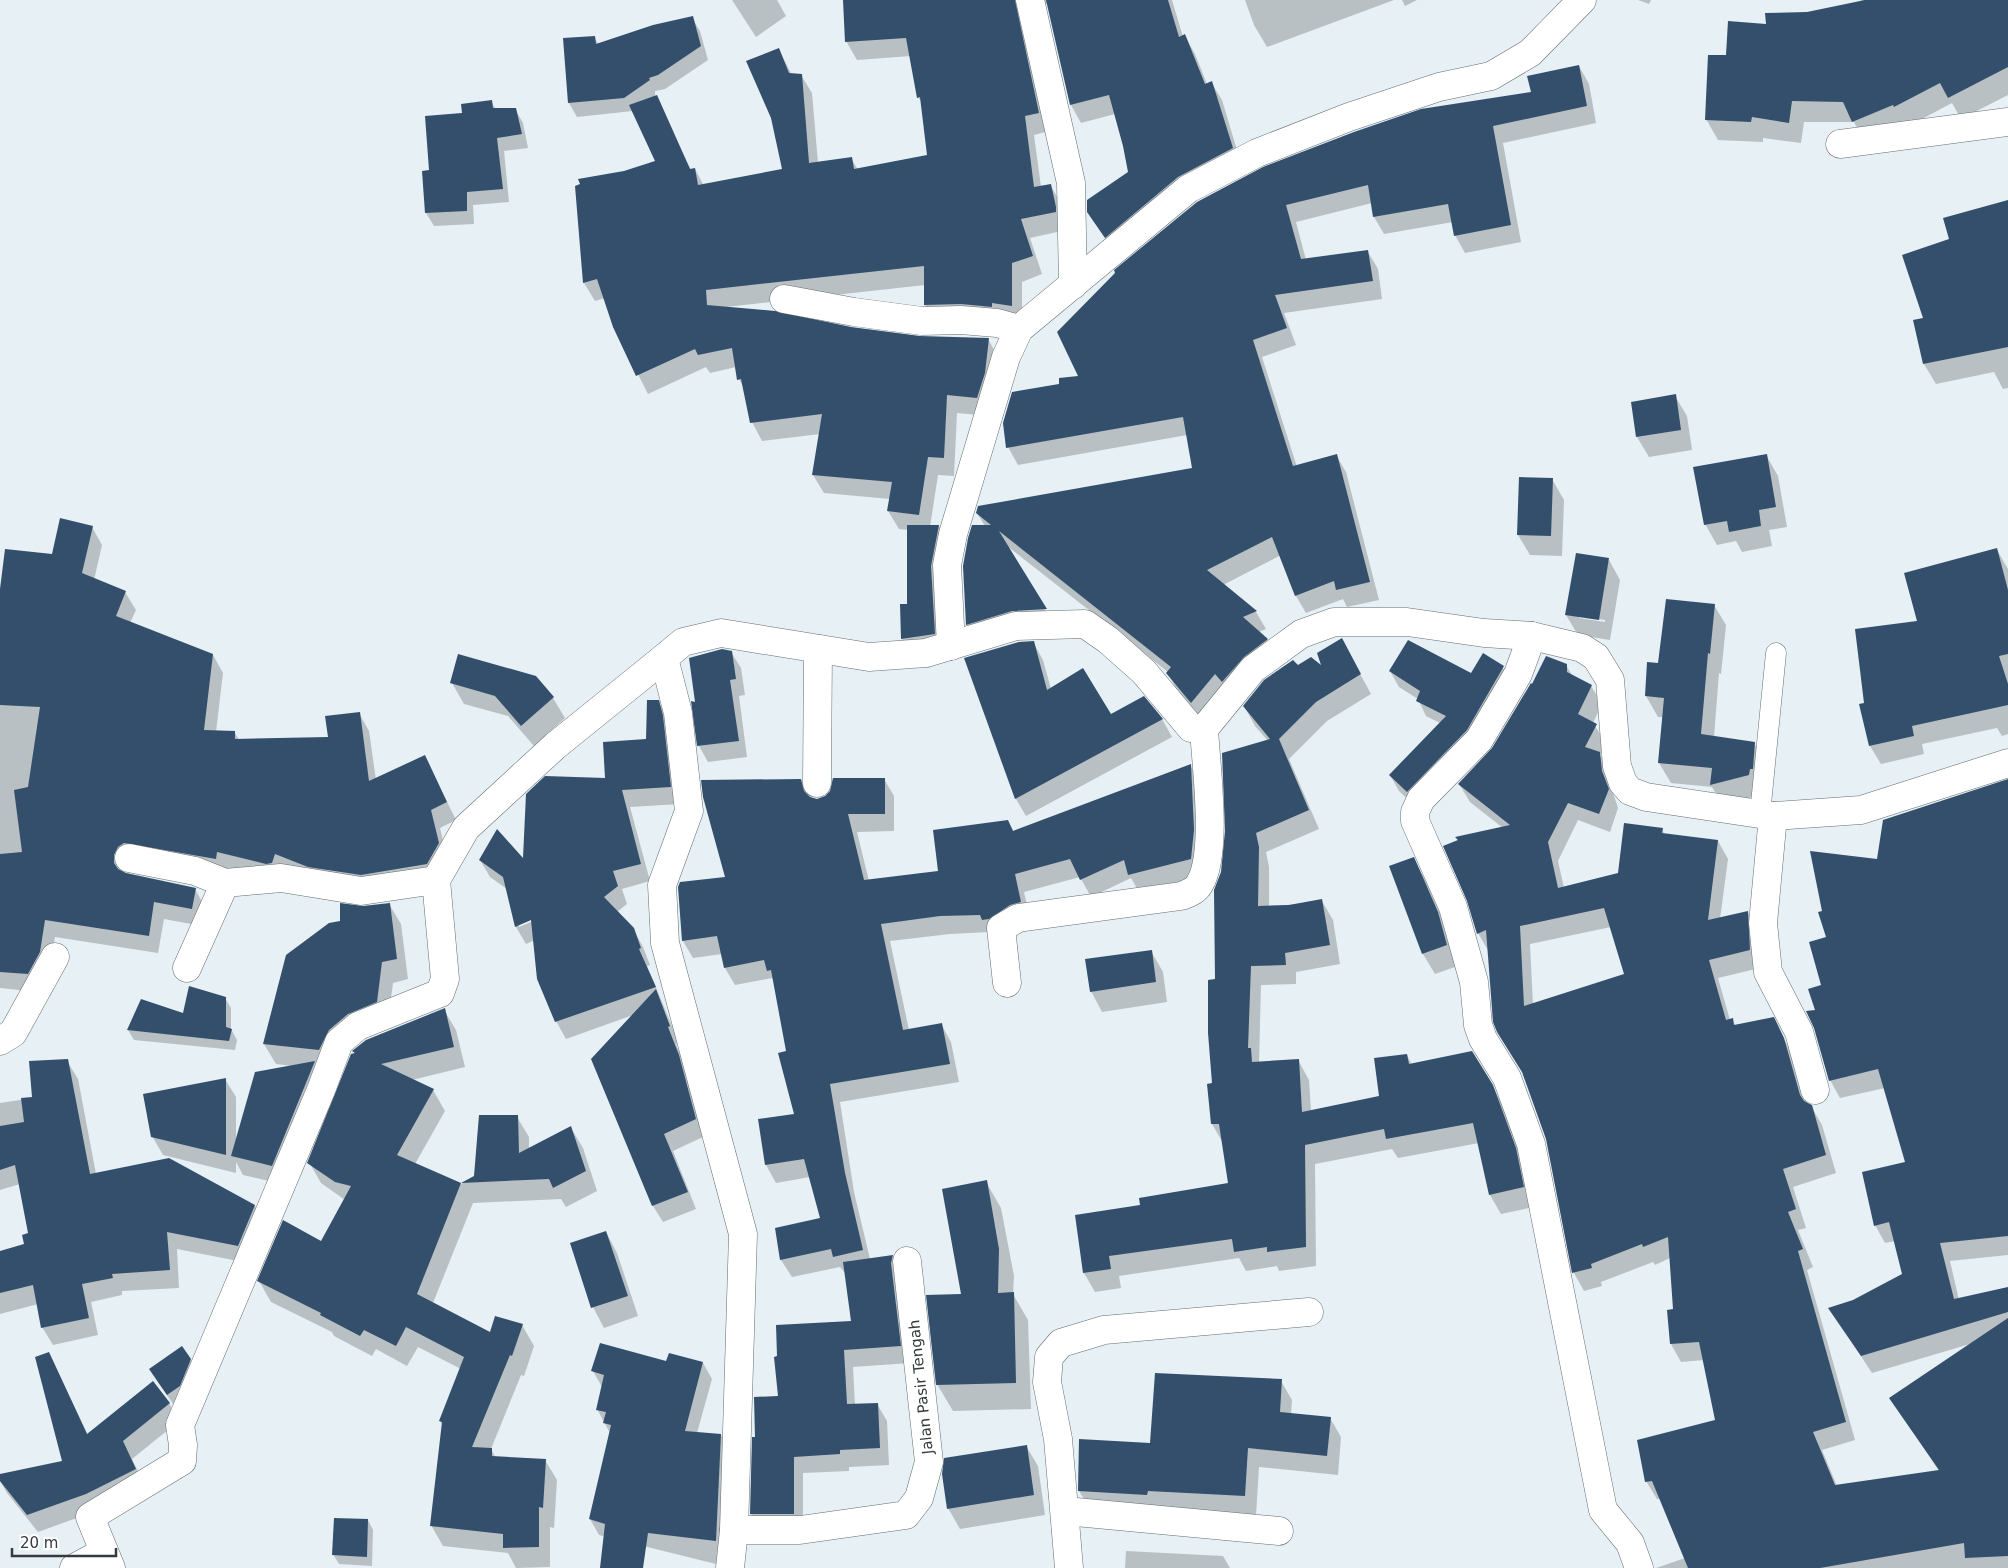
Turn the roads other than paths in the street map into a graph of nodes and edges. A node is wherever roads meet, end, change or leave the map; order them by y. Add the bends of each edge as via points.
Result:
1 (1030, 0) edge
2 (1582, 0) edge
3 (2008, 122) edge
4 (1840, 144) dead end
5 (1073, 286) junction
6 (784, 299) dead end
7 (1019, 329) junction
8 (1532, 636) junction
9 (952, 646) junction
10 (818, 649) junction
11 (1776, 653) dead end
12 (664, 658) junction
13 (1204, 729) junction
14 (2008, 763) edge
15 (817, 782) dead end
16 (1767, 815) junction
17 (130, 858) dead end
18 (436, 880) junction
19 (224, 883) junction
20 (55, 957) dead end
21 (187, 968) dead end
22 (1007, 983) dead end
23 (0, 1041) edge
24 (1815, 1090) dead end
25 (907, 1261) dead end
26 (1309, 1312) dead end
27 (1065, 1511) junction
28 (734, 1530) junction
29 (1279, 1531) dead end
30 (108, 1560) edge
31 (74, 1568) edge
32 (730, 1568) edge
33 (1069, 1568) edge
34 (1639, 1568) edge

1 - 5 street via 1071,182
2 - 5 street via 1530,53 1491,76 1439,87 1349,117 1257,153 1188,189
3 - 4 street
5 - 7 street
6 - 7 street via 922,321 961,320 997,323
7 - 9 street via 1004,364 950,549 947,565
8 - 13 street via 1407,622 1334,622 1301,634 1253,669
8 - 16 street via 1582,648 1596,657 1610,680 1617,766 1630,792
8 - 34 street via 1518,674 1480,740 1421,799 1415,820 1453,907 1474,982 1478,1025 1508,1078 1531,1144 1603,1510 1630,1543
9 - 10 street via 926,653 869,658
9 - 13 street via 1016,626 1085,624 1144,672 1191,728
10 - 12 street via 721,633 683,642
10 - 15 street
11 - 16 lane
12 - 18 street via 555,746 466,828
12 - 28 street via 678,713 688,811 662,885 665,943 744,1234
13 - 22 street via 1209,818 1207,864 1199,885 1181,896 1018,918 1001,928
14 - 16 street via 1861,810
16 - 24 street via 1763,923 1768,972 1799,1032
17 - 19 street via 195,871
18 - 19 street via 362,891 281,878
18 - 30 street via 445,979 440,993 358,1026 339,1042 180,1425 182,1461 90,1517
19 - 21 street
20 - 23 street via 13,1033
25 - 28 street, Jalan Pasir Tengah via 929,1462 919,1498 906,1515 800,1530
26 - 27 street via 1104,1330 1061,1343 1050,1357 1047,1382 1058,1439
27 - 29 street
27 - 33 street
28 - 32 street
30 - 31 street

